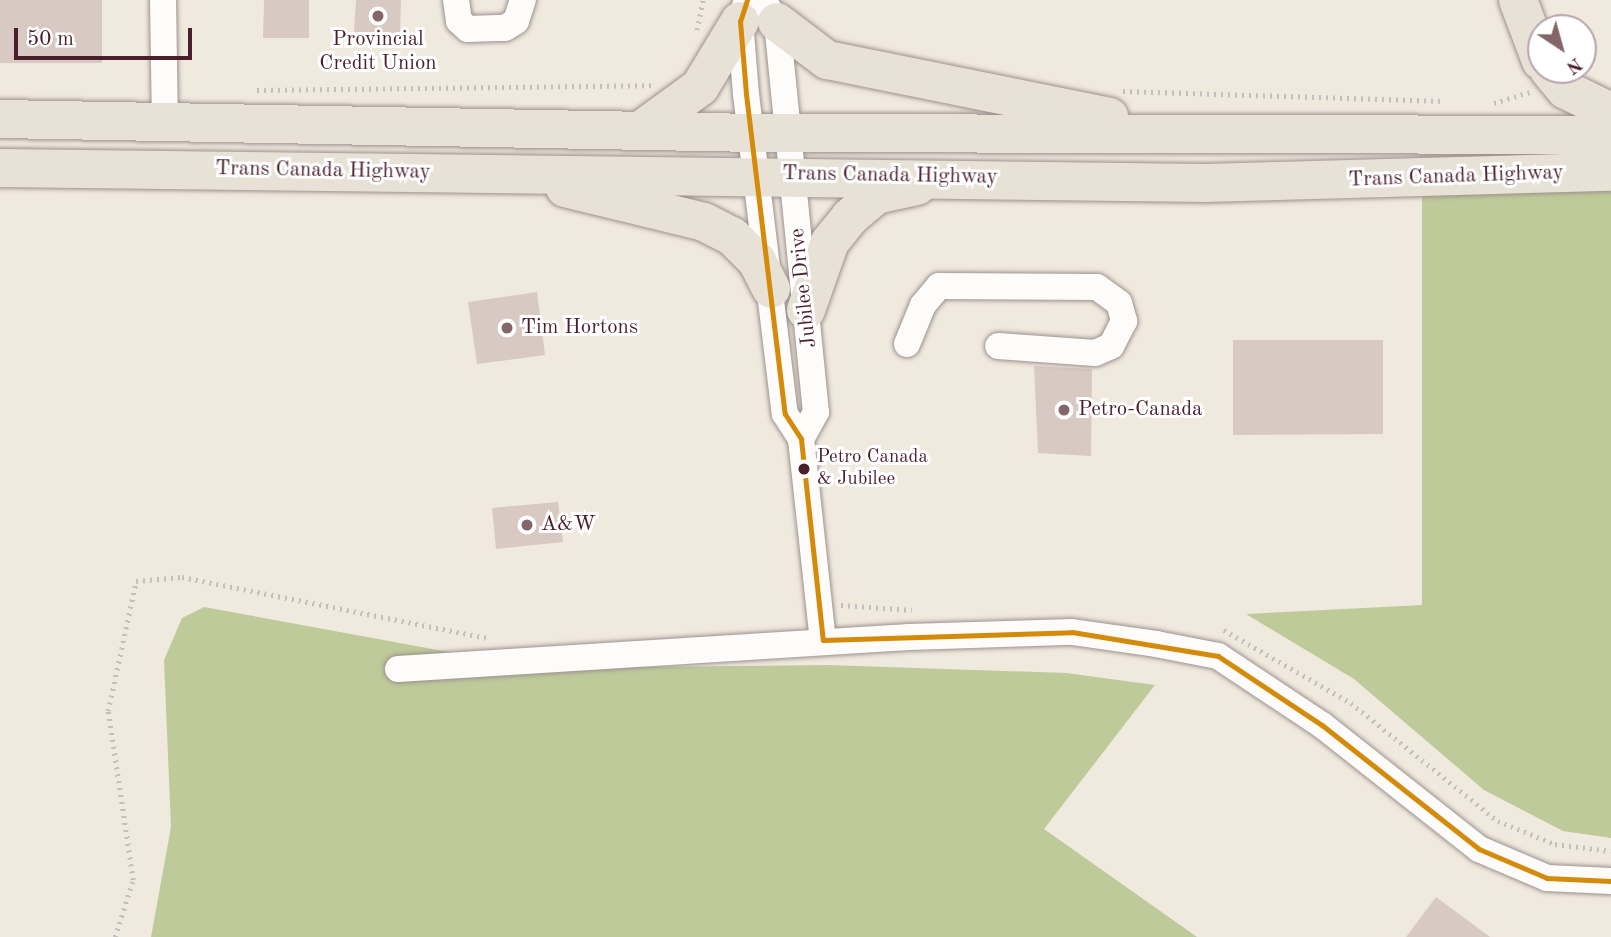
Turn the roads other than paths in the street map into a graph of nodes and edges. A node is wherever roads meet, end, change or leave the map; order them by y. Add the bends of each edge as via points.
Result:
1 (163, 0) edge
2 (456, 0) edge
3 (523, 0) edge
4 (1518, 0) edge
5 (757, 11) edge
6 (1527, 24) edge
7 (1561, 84) edge
8 (1611, 112) edge
9 (0, 119) edge
10 (165, 122) junction
11 (641, 130) junction
12 (771, 133) junction
13 (1611, 135) edge
14 (1225, 137) junction
15 (0, 168) edge
16 (502, 173) junction
17 (1611, 173) edge
18 (776, 174) junction
19 (954, 177) junction
20 (771, 289) junction
21 (806, 310) junction
22 (907, 344) dead end
23 (998, 346) dead end
24 (801, 439) junction
25 (823, 640) junction
26 (398, 668) dead end
27 (1611, 881) edge

1 - 10 street
2 - 3 street via 468,29 505,28 516,21
4 - 6 highway
5 - 11 highway via 700,87
5 - 12 street
5 - 12 street
5 - 14 highway via 827,60 979,95
7 - 8 highway
9 - 10 highway, Trans Canada Highway
10 - 11 highway, Trans Canada Highway
11 - 12 highway, Trans Canada Highway
12 - 14 highway, Trans Canada Highway
12 - 18 street, Jubilee Drive
12 - 18 street, Jubilee Drive
13 - 14 highway, Trans Canada Highway
15 - 16 highway, Trans Canada Highway
16 - 18 highway, Trans Canada Highway
16 - 20 highway via 704,222 732,236 757,261
17 - 19 highway, Trans Canada Highway via 1205,183
18 - 19 highway, Trans Canada Highway
18 - 20 street, Jubilee Drive
18 - 21 street, Jubilee Drive
19 - 21 highway via 876,195 850,217 830,242
20 - 24 street, Jubilee Drive via 785,414
21 - 24 street, Jubilee Drive via 817,412
22 - 23 street via 923,304 939,286 1097,287 1119,303 1124,321 1111,346 1095,353
24 - 25 street, Jubilee Drive
25 - 26 street
25 - 27 street via 1072,632 1218,656 1322,725 1479,849 1547,878

